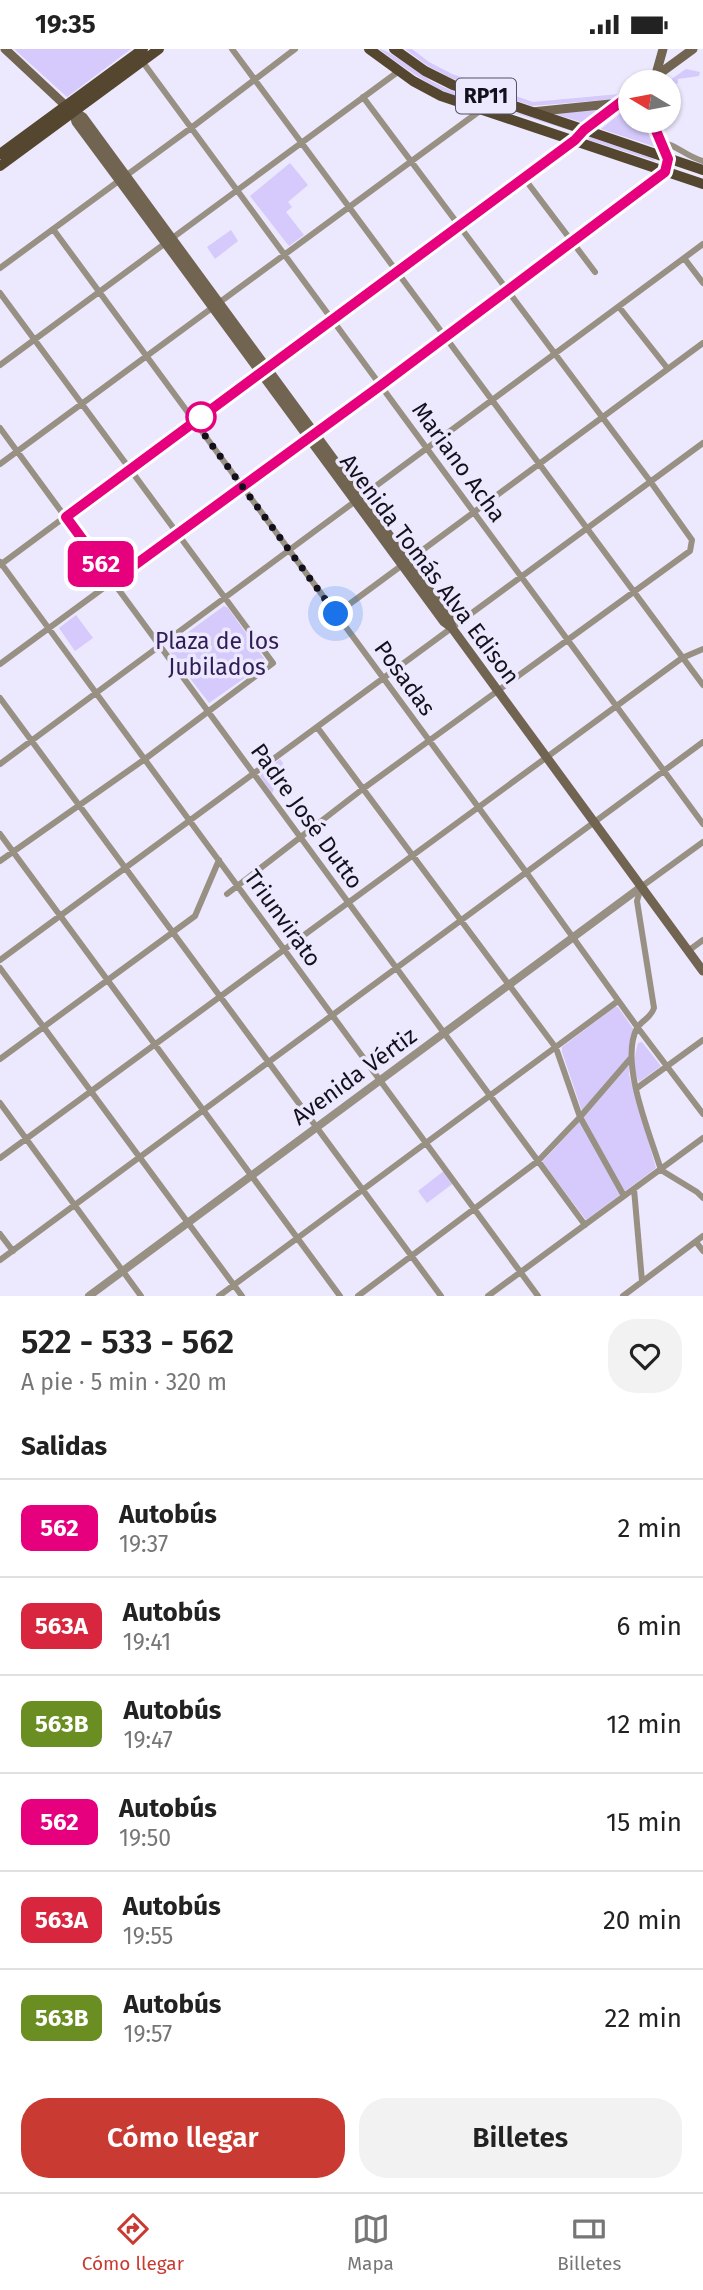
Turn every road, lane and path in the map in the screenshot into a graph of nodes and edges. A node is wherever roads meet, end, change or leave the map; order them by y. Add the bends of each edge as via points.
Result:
1 (4, 49) edge
2 (159, 49) edge
3 (232, 49) edge
4 (295, 49) edge
5 (369, 49) edge
6 (394, 49) edge
7 (663, 49) edge
8 (698, 50) edge
9 (0, 53) edge
10 (141, 55) edge
11 (656, 70) edge
12 (668, 70) edge
13 (398, 71) junction
14 (255, 81) junction
15 (363, 97) junction
16 (618, 104) edge
17 (618, 109) edge
18 (481, 110) junction
19 (531, 112) junction
20 (75, 114) junction
21 (191, 128) junction
22 (588, 131) junction
23 (657, 133) edge
24 (575, 140) junction
25 (661, 142) junction
26 (301, 143) junction
27 (668, 159) junction
28 (1, 160) edge
29 (412, 161) junction
30 (703, 161) edge
31 (703, 170) edge
32 (665, 172) junction
33 (122, 178) junction
34 (524, 178) junction
35 (703, 184) edge
36 (237, 190) junction
37 (349, 207) junction
38 (461, 225) junction
39 (53, 229) junction
40 (168, 241) junction
41 (572, 241) junction
42 (703, 244) edge
43 (284, 254) junction
44 (684, 258) junction
45 (0, 268) edge
46 (397, 272) junction
47 (595, 272) dead end
48 (703, 283) edge
49 (507, 288) junction
50 (99, 292) junction
51 (0, 293) edge
52 (215, 305) junction
53 (619, 307) junction
54 (332, 320) junction
55 (444, 336) junction
56 (33, 340) junction
57 (703, 343) edge
58 (556, 353) junction
59 (147, 356) junction
60 (0, 365) edge
61 (668, 369) junction
62 (264, 371) junction
63 (380, 386) junction
64 (492, 401) junction
65 (82, 404) junction
66 (603, 416) junction
67 (195, 422) junction
68 (0, 428) edge
69 (311, 435) junction
70 (703, 443) edge
71 (427, 449) junction
72 (18, 451) junction
73 (0, 464) edge
74 (538, 464) junction
75 (130, 470) junction
76 (650, 481) junction
77 (242, 486) junction
78 (358, 500) junction
79 (474, 513) junction
80 (66, 517) junction
81 (586, 529) junction
82 (177, 534) junction
83 (289, 550) junction
84 (1, 564) edge
85 (405, 564) junction
86 (521, 577) junction
87 (113, 581) junction
88 (633, 592) junction
89 (226, 597) junction
90 (336, 614) junction
91 (451, 623) junction
92 (49, 628) junction
93 (568, 641) junction
94 (161, 645) junction
95 (703, 649) edge
96 (682, 657) junction
97 (0, 664) edge
98 (383, 678) junction
99 (703, 685) edge
100 (498, 691) junction
101 (96, 693) junction
102 (0, 698) edge
103 (616, 706) junction
104 (208, 710) junction
105 (317, 727) junction
106 (31, 741) junction
107 (430, 741) junction
108 (703, 742) edge
109 (546, 757) junction
110 (145, 759) junction
111 (0, 764) edge
112 (663, 770) junction
113 (254, 775) junction
114 (365, 788) junction
115 (78, 804) junction
116 (478, 807) junction
117 (190, 820) junction
118 (593, 822) junction
119 (703, 824) edge
120 (0, 834) edge
121 (301, 839) junction
122 (703, 842) edge
123 (13, 852) junction
124 (413, 855) junction
125 (219, 860) junction
126 (0, 862) edge
127 (125, 868) junction
128 (526, 871) junction
129 (238, 886) junction
130 (640, 887) junction
131 (227, 894) dead end
132 (348, 903) junction
133 (61, 916) junction
134 (461, 919) junction
135 (173, 933) junction
136 (573, 937) junction
137 (703, 940) edge
138 (284, 949) junction
139 (688, 951) junction
140 (0, 960) edge
141 (0, 968) edge
142 (396, 968) junction
143 (703, 971) edge
144 (108, 981) junction
145 (509, 985) junction
146 (220, 996) junction
147 (618, 1001) junction
148 (332, 1015) junction
149 (43, 1026) junction
150 (638, 1028) junction
151 (444, 1033) junction
152 (703, 1040) edge
153 (155, 1044) junction
154 (556, 1048) junction
155 (631, 1057) junction
156 (0, 1059) edge
157 (268, 1062) junction
158 (667, 1066) junction
159 (380, 1080) junction
160 (636, 1089) junction
161 (91, 1091) junction
162 (491, 1097) junction
163 (0, 1103) edge
164 (203, 1109) junction
165 (703, 1114) edge
166 (580, 1117) junction
167 (316, 1127) junction
168 (703, 1138) edge
169 (26, 1139) junction
170 (426, 1143) junction
171 (139, 1157) junction
172 (0, 1158) edge
173 (538, 1161) junction
174 (661, 1170) junction
175 (251, 1176) junction
176 (362, 1189) junction
177 (634, 1189) junction
178 (624, 1196) junction
179 (703, 1198) edge
180 (75, 1205) junction
181 (474, 1209) junction
182 (187, 1222) junction
183 (585, 1225) junction
184 (0, 1234) edge
185 (703, 1236) edge
186 (297, 1238) junction
187 (696, 1241) junction
188 (13, 1251) junction
189 (703, 1251) edge
190 (411, 1256) junction
191 (0, 1260) edge
192 (122, 1271) junction
193 (522, 1272) junction
194 (642, 1282) junction
195 (234, 1285) junction
196 (634, 1288) junction
197 (89, 1296) edge
198 (141, 1296) edge
199 (219, 1296) edge
200 (242, 1296) edge
201 (340, 1296) edge
202 (358, 1296) edge
203 (441, 1296) edge
204 (488, 1296) edge
205 (538, 1296) edge
206 (623, 1296) edge
207 (640, 1296) edge

1 - 9 street
1 - 20 main road, Avenida Tomás Alva Edison
2 - 10 main road
3 - 14 street
4 - 14 street
5 - 13 main road, RP11
6 - 19 main road, RP11 via 445,82
7 - 11 main road
8 - 12 main road
10 - 20 main road
10 - 21 street, Mariano Acha
13 - 15 street
13 - 18 main road, RP11 via 429,90
14 - 21 street
14 - 26 street
15 - 26 street
15 - 29 street
16 - 19 main road
17 - 22 main road
18 - 24 main road, RP11
18 - 29 street
19 - 22 main road, RP11
20 - 28 main road
20 - 33 main road, Avenida Tomás Alva Edison
21 - 33 street
21 - 36 street, Mariano Acha
22 - 24 main road
22 - 27 main road, RP11
23 - 25 main road
24 - 32 main road, RP11
24 - 34 street
25 - 27 main road
25 - 30 street
26 - 36 street
26 - 37 street
27 - 31 main road, RP11
27 - 32 main road
29 - 37 street
29 - 38 street
32 - 35 main road, RP11
32 - 41 street
33 - 39 street
33 - 40 main road, Avenida Tomás Alva Edison
34 - 38 street
34 - 41 street
36 - 40 street
36 - 43 street, Mariano Acha
37 - 43 street
37 - 46 street
38 - 46 street
38 - 49 street
39 - 45 street
39 - 50 street, Posadas
40 - 50 street
40 - 52 main road, Avenida Tomás Alva Edison
41 - 47 street
41 - 49 street
42 - 44 street
43 - 52 street
43 - 54 street, Mariano Acha
44 - 48 street
44 - 53 street
46 - 54 street
46 - 55 street
49 - 55 street
49 - 58 street
50 - 56 street
50 - 59 street, Posadas
51 - 56 street
52 - 59 street
52 - 62 main road, Avenida Tomás Alva Edison
53 - 58 street
53 - 61 street
54 - 62 street
54 - 63 street, Mariano Acha
55 - 63 street
55 - 64 street
56 - 60 street
56 - 65 street
57 - 61 street
58 - 64 street
58 - 66 street
59 - 65 street
59 - 67 street, Posadas
61 - 66 street
62 - 67 street
62 - 69 main road, Avenida Tomás Alva Edison
63 - 69 street
63 - 71 street, Mariano Acha
64 - 71 street
64 - 74 street
65 - 72 street
65 - 75 street
66 - 74 street
66 - 76 street
67 - 75 street
67 - 77 street, Posadas
68 - 72 street, Padre José Dutto
69 - 77 street
69 - 78 main road, Avenida Tomás Alva Edison
70 - 76 street
71 - 78 street
71 - 79 street, Mariano Acha
72 - 73 street
72 - 80 street, Padre José Dutto
74 - 79 street
74 - 81 street
75 - 80 street
75 - 82 street
76 - 81 street
76 - 88 street via 692,545
77 - 82 street
77 - 83 street, Posadas
78 - 83 street
78 - 85 main road, Avenida Tomás Alva Edison
79 - 85 street
79 - 86 street, Mariano Acha
80 - 84 street
80 - 87 street, Padre José Dutto
81 - 86 street
81 - 88 street
82 - 87 street
82 - 89 street
83 - 89 street
83 - 90 street, Posadas
84 - 92 street, Triunvirato
85 - 90 street
85 - 91 main road, Avenida Tomás Alva Edison via 444,622
86 - 91 street
86 - 93 street, Mariano Acha
87 - 92 street
87 - 94 street, Padre José Dutto
88 - 93 street
88 - 96 street
89 - 94 street
89 - 104 street via 273,663
90 - 98 street, Posadas
91 - 98 street
91 - 100 main road, Avenida Tomás Alva Edison
92 - 97 street
92 - 101 street, Triunvirato
93 - 100 street
93 - 103 street, Mariano Acha
94 - 101 street
94 - 104 street, Padre José Dutto
95 - 96 street
96 - 99 street
96 - 103 street
98 - 105 street
98 - 107 street, Posadas
100 - 107 street
100 - 109 main road, Avenida Tomás Alva Edison
101 - 106 street
101 - 110 street, Triunvirato
102 - 106 street
103 - 109 street
103 - 112 street, Mariano Acha
104 - 110 street
104 - 113 street, Padre José Dutto
105 - 113 street
105 - 114 street
106 - 111 street
106 - 115 street
107 - 114 street
107 - 116 street, Posadas
108 - 112 street
109 - 116 street
109 - 118 main road, Avenida Tomás Alva Edison
110 - 115 street
110 - 117 street, Triunvirato
112 - 118 street
112 - 119 street, Mariano Acha
113 - 117 street
113 - 121 street, Padre José Dutto
114 - 121 street
114 - 124 street
115 - 123 street
115 - 127 street
116 - 124 street
116 - 128 street, Posadas
117 - 125 street, Triunvirato
117 - 127 street
118 - 128 street
118 - 130 main road, Avenida Tomás Alva Edison
120 - 123 street
121 - 129 street
121 - 132 street, Padre José Dutto
122 - 130 street
123 - 126 street
123 - 133 street
124 - 132 street
124 - 134 street
125 - 129 street, Triunvirato
125 - 135 street via 197,912
127 - 133 street
127 - 135 street
128 - 134 street
128 - 136 street, Posadas
129 - 131 street
129 - 138 street, Triunvirato
130 - 136 street, Avenida Vértiz
130 - 139 main road, Avenida Tomás Alva Edison
130 - 150 street via 637,901 654,1008
132 - 138 street
132 - 142 street, Padre José Dutto
133 - 140 street
133 - 144 street
134 - 142 street
134 - 145 street
135 - 144 street
135 - 146 street
136 - 145 street, Avenida Vértiz
136 - 147 street, Posadas
137 - 139 street
138 - 146 street
138 - 148 street, Triunvirato
139 - 143 main road, Avenida Tomás Alva Edison
141 - 149 street
142 - 148 street
142 - 151 street, Padre José Dutto
144 - 149 street
144 - 153 street
145 - 151 street, Avenida Vértiz
145 - 154 street
146 - 153 street
146 - 157 street
147 - 150 street, Posadas
147 - 154 street
148 - 157 street
148 - 159 street, Triunvirato
149 - 156 street
149 - 161 street
150 - 155 street
150 - 158 street, Posadas
151 - 159 street, Avenida Vértiz
151 - 162 street, Padre José Dutto
152 - 158 street
153 - 161 street
153 - 164 street
154 - 162 street
154 - 166 street
155 - 160 street
155 - 166 street
157 - 164 street
157 - 167 street
158 - 160 street
158 - 165 street, Posadas
159 - 167 street, Avenida Vértiz
159 - 170 street, Triunvirato
160 - 174 street
161 - 169 street
161 - 171 street
162 - 170 street
162 - 173 street, Padre José Dutto
163 - 169 street
164 - 171 street
164 - 175 street
166 - 173 street
166 - 178 street
167 - 175 street, Avenida Vértiz
167 - 176 street
168 - 174 street
169 - 172 street
169 - 180 street
170 - 176 street
170 - 181 street, Triunvirato
171 - 180 street
171 - 182 street
173 - 181 street
173 - 183 street, Padre José Dutto
174 - 177 street
174 - 179 street
175 - 182 street, Avenida Vértiz
175 - 186 street
176 - 186 street
176 - 190 street
177 - 178 street
177 - 194 street
178 - 183 street
180 - 188 street
180 - 192 street
181 - 190 street
181 - 193 street, Triunvirato
182 - 192 street, Avenida Vértiz
182 - 195 street
183 - 193 street
184 - 188 street
185 - 187 street
186 - 195 street
186 - 201 street
187 - 189 street
187 - 194 street
188 - 191 street
190 - 202 street
190 - 203 street
192 - 197 street, Avenida Vértiz
192 - 198 street
193 - 204 street
193 - 205 street, Triunvirato
194 - 196 street
195 - 199 street
195 - 200 street
196 - 206 street
196 - 207 street

